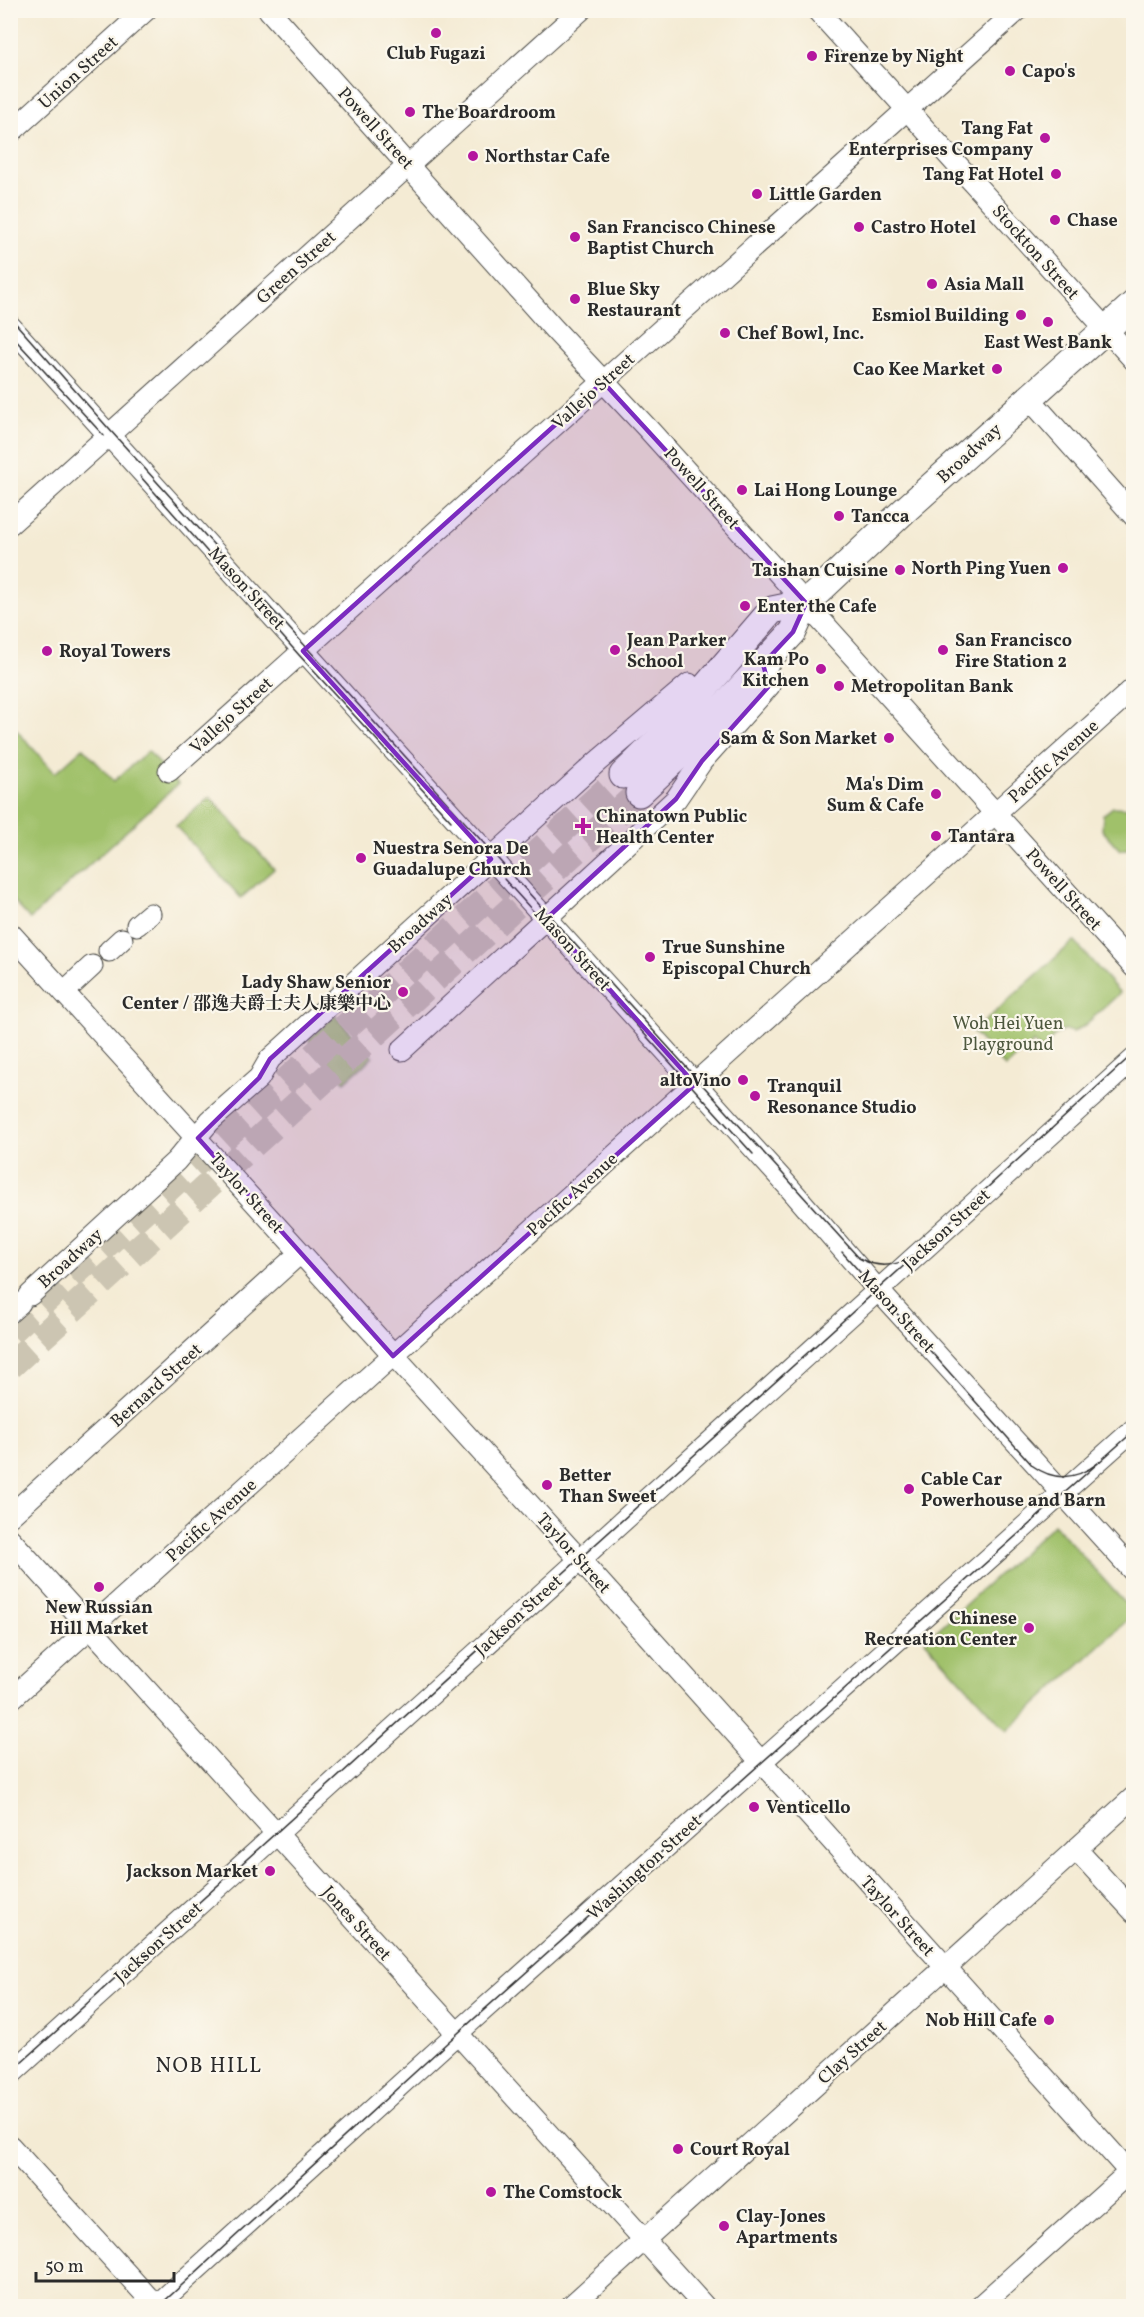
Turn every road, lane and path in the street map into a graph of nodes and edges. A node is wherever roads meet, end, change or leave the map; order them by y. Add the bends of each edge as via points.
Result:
1 (146, 10) edge
2 (269, 10) edge
3 (581, 10) edge
4 (817, 10) edge
5 (1017, 10) edge
6 (907, 110) junction
7 (10, 133) edge
8 (409, 165) junction
9 (1134, 304) edge
10 (10, 326) edge
11 (1106, 329) junction
12 (1134, 360) edge
13 (603, 382) junction
14 (1029, 398) junction
15 (108, 435) junction
16 (1134, 516) edge
17 (10, 524) edge
18 (806, 603) junction
19 (303, 651) junction
20 (767, 672) junction
21 (701, 681) junction
22 (1134, 688) edge
23 (169, 771) dead end
24 (995, 813) junction
25 (491, 859) junction
26 (546, 919) junction
27 (10, 933) edge
28 (92, 966) dead end
29 (1134, 967) edge
30 (64, 992) junction
31 (402, 1050) dead end
32 (1134, 1059) edge
33 (695, 1084) junction
34 (198, 1138) junction
35 (300, 1253) junction
36 (878, 1290) junction
37 (20, 1303) edge
38 (393, 1356) junction
39 (1134, 1430) edge
40 (1063, 1494) junction
41 (10, 1516) edge
42 (10, 1539) edge
43 (580, 1560) junction
44 (1134, 1572) edge
45 (91, 1628) junction
46 (10, 1700) edge
47 (761, 1764) junction
48 (1134, 1797) edge
49 (277, 1834) junction
50 (1076, 1849) junction
51 (1134, 1912) edge
52 (945, 1968) junction
53 (457, 2033) junction
54 (10, 2075) edge
55 (10, 2146) edge
56 (1132, 2172) edge
57 (644, 2240) junction
58 (156, 2307) edge
59 (571, 2307) edge
60 (704, 2307) edge
61 (980, 2307) edge

1 - 7 street, Union Street
2 - 8 street, Powell Street
3 - 8 street, Green Street
4 - 6 street, Stockton Street
5 - 6 street, Vallejo Street
6 - 11 street, Stockton Street
6 - 13 street, Vallejo Street
8 - 13 street, Powell Street
8 - 15 street, Green Street
9 - 11 main road, Broadway
10 - 15 street, Mason Street
11 - 12 street, Stockton Street
11 - 14 main road, Broadway
13 - 18 street, Powell Street
13 - 19 street, Vallejo Street
14 - 16 street
14 - 18 main road, Broadway
15 - 17 street, Green Street
15 - 19 street, Mason Street
18 - 20 main road, Broadway
18 - 21 main road, Broadway via 772,610
18 - 24 street, Powell Street
19 - 23 street, Vallejo Street
19 - 25 street, Mason Street
20 - 21 main road, Broadway via 672,762 631,784
20 - 26 street, Broadway via 769,686 702,761 676,799
21 - 25 street, Broadway via 597,762
22 - 24 street, Pacific Avenue
24 - 29 street, Powell Street
24 - 33 street, Pacific Avenue
25 - 26 street, Mason Street
25 - 34 street, Broadway via 270,1059 259,1078 210,1121
26 - 31 street, Broadway
26 - 33 street, Mason Street
27 - 30 street, Taylor Street
28 - 30 street
30 - 34 street, Taylor Street
32 - 36 street, Jackson Street
33 - 36 street, Mason Street
33 - 38 street, Pacific Avenue
34 - 35 street, Taylor Street
34 - 37 street, Broadway
35 - 38 street, Taylor Street
35 - 41 street, Bernard Street
36 - 40 street, Mason Street
36 - 43 street, Jackson Street
38 - 43 street, Taylor Street
38 - 45 street, Pacific Avenue
39 - 40 street, Washington Street
40 - 44 street, Mason Street
40 - 47 street, Washington Street
42 - 45 street, Jones Street
43 - 47 street, Taylor Street
43 - 49 street, Jackson Street
45 - 46 street, Pacific Avenue
45 - 49 street, Jones Street
47 - 52 street, Taylor Street
47 - 53 street, Washington Street
48 - 50 street, Clay Street
49 - 53 street, Jones Street
49 - 54 street, Jackson Street
50 - 51 street
50 - 52 street, Clay Street
52 - 56 street, Taylor Street
52 - 57 street, Clay Street
53 - 57 street, Jones Street
53 - 58 street, Washington Street
55 - 58 street
56 - 61 street
57 - 59 street, Clay Street
57 - 60 street, Jones Street

